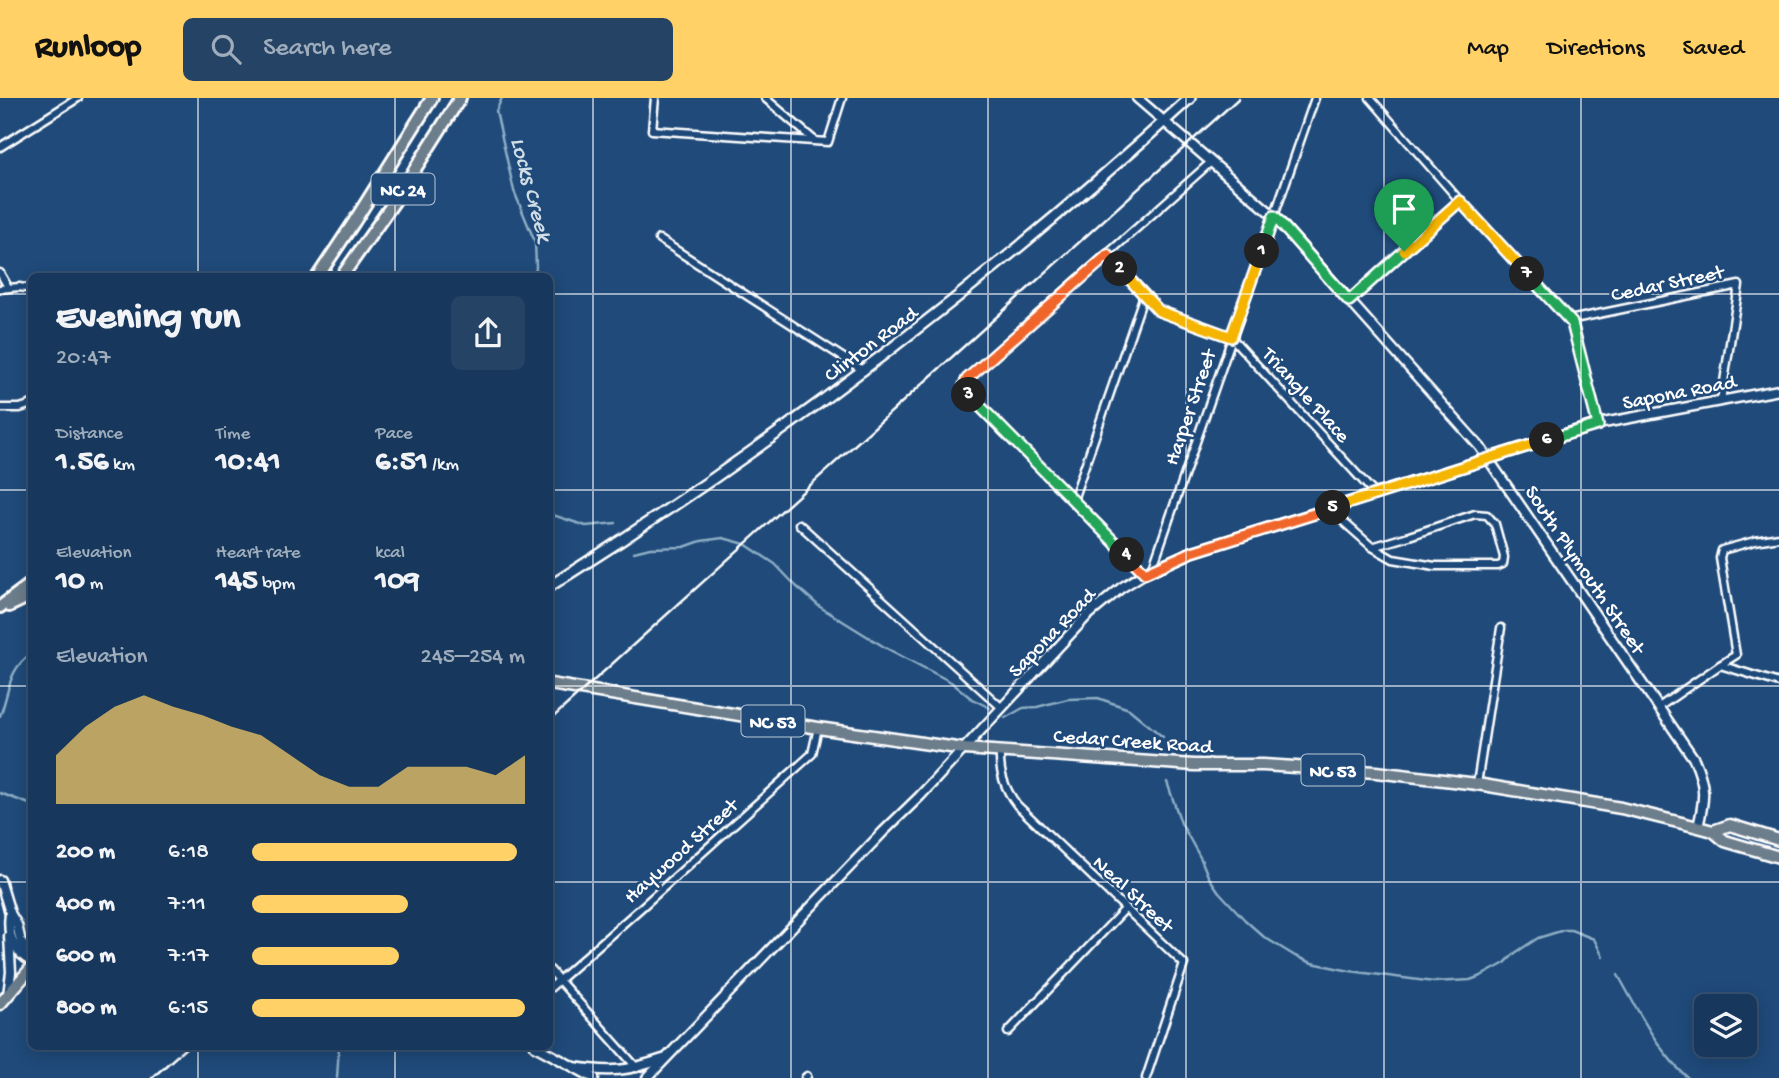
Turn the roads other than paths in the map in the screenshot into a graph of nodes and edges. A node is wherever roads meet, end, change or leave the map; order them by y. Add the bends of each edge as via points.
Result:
1 (78, 98) edge
2 (432, 98) edge
3 (460, 98) edge
4 (655, 98) edge
5 (765, 98) edge
6 (842, 98) edge
7 (1137, 98) edge
8 (1190, 98) edge
9 (1315, 98) edge
10 (1370, 98) edge
11 (1164, 121) junction
12 (816, 141) junction
13 (0, 146) edge
14 (1212, 162) junction
15 (1460, 201) junction
16 (1274, 216) junction
17 (659, 239) dead end
18 (1108, 255) junction
19 (0, 273) edge
20 (320, 273) edge
21 (344, 273) edge
22 (8, 287) junction
23 (0, 289) edge
24 (28, 289) edge
25 (1144, 295) junction
26 (1349, 301) junction
27 (1569, 320) junction
28 (1231, 337) junction
29 (864, 371) junction
30 (1779, 390) edge
31 (1721, 401) junction
32 (28, 405) edge
33 (0, 408) edge
34 (1598, 425) junction
35 (1489, 458) junction
36 (1375, 494) junction
37 (1073, 500) junction
38 (1329, 509) junction
39 (799, 524) dead end
40 (1779, 537) edge
41 (1372, 547) junction
42 (1149, 571) junction
43 (553, 584) edge
44 (28, 586) edge
45 (28, 597) edge
46 (0, 608) edge
47 (1501, 628) dead end
48 (1720, 665) junction
49 (1779, 683) edge
50 (553, 684) edge
51 (1660, 707) junction
52 (1002, 708) junction
53 (818, 728) junction
54 (964, 749) junction
55 (1000, 751) junction
56 (1477, 784) junction
57 (1698, 827) junction
58 (1713, 831) junction
59 (1779, 840) edge
60 (1779, 857) edge
61 (0, 880) edge
62 (1125, 909) junction
63 (10, 913) junction
64 (9, 936) junction
65 (28, 955) edge
66 (28, 960) edge
67 (28, 968) edge
68 (553, 974) edge
69 (558, 980) junction
70 (553, 985) edge
71 (8, 995) junction
72 (0, 1004) edge
73 (1008, 1032) dead end
74 (542, 1050) edge
75 (666, 1058) junction
76 (574, 1067) junction
77 (637, 1068) junction
78 (594, 1078) edge
79 (647, 1078) edge
80 (1146, 1078) edge

1 - 13 street
2 - 20 highway, NC 24
3 - 21 highway, NC 24
4 - 12 street via 652,130
5 - 12 street
6 - 12 street via 828,142
7 - 11 street, South Plymouth Street
8 - 11 main road, Clinton Road
9 - 16 street, Harper Street
10 - 15 street
11 - 14 street, South Plymouth Street
11 - 29 main road, Clinton Road via 993,270
14 - 16 street, South Plymouth Street
14 - 18 street
15 - 26 street
15 - 27 street
16 - 26 street, South Plymouth Street
16 - 28 street, Harper Street
17 - 29 street
18 - 25 street, Triangle Place
18 - 37 street via 964,386
19 - 22 street
22 - 23 street
22 - 24 street
25 - 28 street, Triangle Place via 1159,311
25 - 37 street
26 - 35 street, South Plymouth Street
27 - 31 street, Cedar Street via 1739,285
27 - 34 street
28 - 36 street, Triangle Place
28 - 42 street, Harper Street
29 - 43 main road, Clinton Road via 744,458
30 - 31 street, Sapona Road
31 - 34 street, Sapona Road
32 - 33 street
34 - 35 street, Sapona Road
35 - 36 street, Sapona Road
35 - 51 street, South Plymouth Street
36 - 38 street, Sapona Road
37 - 42 street
38 - 41 street
38 - 42 street, Sapona Road via 1192,552
39 - 52 street
40 - 48 street via 1722,550 1736,655
41 - 41 street via 1393,559 1435,566 1497,566 1503,564 1504,557 1495,524 1487,515 1475,514
42 - 52 street, Sapona Road via 1086,617
44 - 46 highway
45 - 46 highway
47 - 56 street
48 - 49 street
48 - 51 street
50 - 53 main road, Cedar Creek Road / NC 53
51 - 57 street, South Plymouth Street via 1700,774 1704,788
52 - 54 street, Sapona Road
53 - 54 main road, Cedar Creek Road / NC 53
53 - 69 street, Haywood Street via 812,754
54 - 55 main road, Cedar Creek Road / NC 53
54 - 75 street, Sapona Road
55 - 56 main road, Cedar Creek Road / NC 53 via 1376,772
55 - 62 street, Neal Street via 1009,796
56 - 57 main road, Cedar Creek Road / NC 53 via 1610,806
57 - 58 main road, Cedar Creek Road / NC 53
58 - 59 main road, Cedar Creek Road via 1730,825
58 - 60 main road, Cedar Creek Road / NC 53 via 1725,841
61 - 63 street
62 - 73 street
62 - 80 street, Neal Street via 1184,964
63 - 64 street
63 - 65 street
64 - 66 street
64 - 71 street
67 - 71 main road
68 - 69 street
69 - 70 street, Haywood Street
69 - 77 street
71 - 72 main road
74 - 76 street
75 - 77 street
75 - 79 street, Sapona Road
76 - 77 street via 615,1072
76 - 78 street

